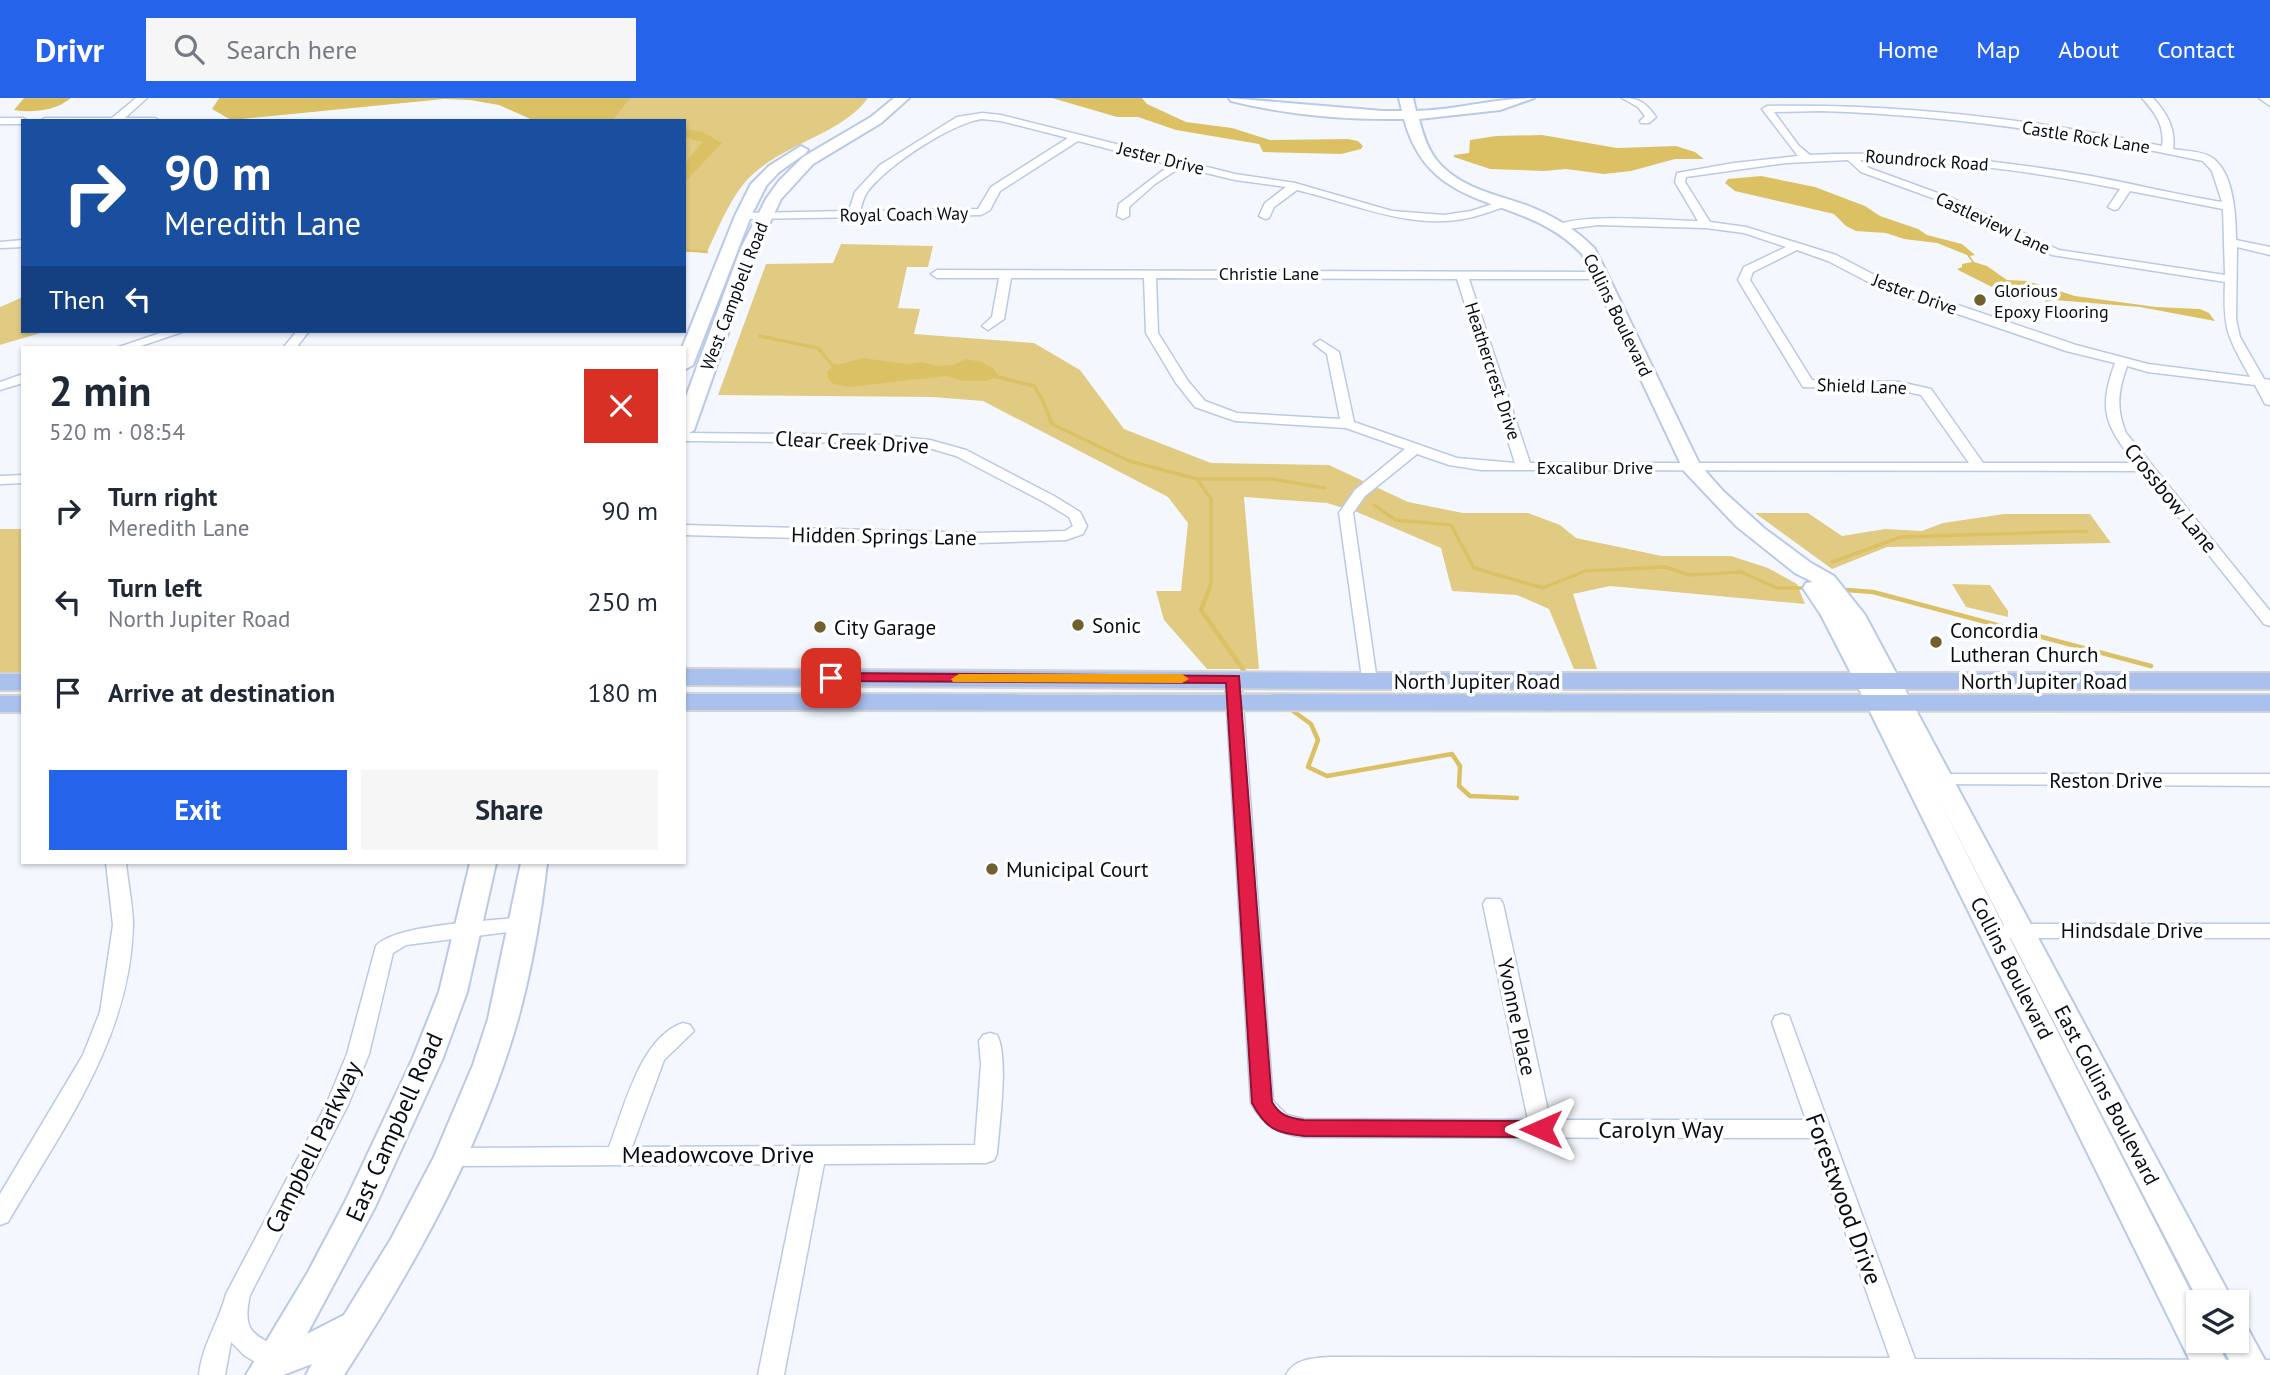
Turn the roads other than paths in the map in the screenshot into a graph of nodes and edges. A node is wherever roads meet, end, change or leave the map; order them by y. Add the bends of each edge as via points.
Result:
1 (142, 98) edge
2 (880, 98) edge
3 (902, 98) edge
4 (1236, 98) edge
5 (1527, 98) edge
6 (1627, 98) edge
7 (1855, 98) edge
8 (2147, 98) edge
9 (2263, 98) edge
10 (2270, 103) edge
11 (1408, 106) edge
12 (1860, 111) junction
13 (117, 119) edge
14 (0, 121) edge
15 (21, 121) edge
16 (1645, 121) dead end
17 (1077, 137) junction
18 (2167, 150) junction
19 (1847, 155) junction
20 (1806, 157) junction
21 (1180, 163) junction
22 (1295, 186) junction
23 (2127, 187) junction
24 (1505, 203) junction
25 (2114, 207) dead end
26 (2230, 208) junction
27 (853, 214) junction
28 (743, 216) junction
29 (765, 216) junction
30 (1123, 216) dead end
31 (1265, 216) dead end
32 (1706, 225) junction
33 (1560, 227) junction
34 (21, 243) edge
35 (2229, 243) junction
36 (0, 245) edge
37 (1797, 246) junction
38 (2270, 251) edge
39 (937, 274) dead end
40 (1006, 274) junction
41 (1150, 274) junction
42 (1462, 275) junction
43 (1600, 276) junction
44 (2230, 279) junction
45 (988, 326) dead end
46 (172, 333) edge
47 (1320, 344) dead end
48 (129, 346) edge
49 (710, 355) junction
50 (686, 360) edge
51 (2122, 362) junction
52 (21, 379) edge
53 (2264, 383) edge
54 (0, 386) edge
55 (2270, 401) edge
56 (686, 424) edge
57 (1348, 424) junction
58 (686, 437) edge
59 (1417, 447) junction
60 (1524, 467) junction
61 (1691, 467) junction
62 (1979, 467) junction
63 (2145, 467) junction
64 (21, 479) edge
65 (0, 480) edge
66 (1080, 526) joint
67 (686, 530) edge
68 (2270, 621) edge
69 (686, 677) edge
70 (1369, 681) junction
71 (0, 682) edge
72 (21, 682) edge
73 (1029, 690) junction
74 (1234, 690) junction
75 (2268, 690) edge
76 (1542, 691) junction
77 (1883, 692) junction
78 (686, 702) edge
79 (0, 704) edge
80 (21, 704) edge
81 (1942, 780) junction
82 (2270, 780) edge
83 (116, 864) edge
84 (483, 864) edge
85 (534, 864) edge
86 (1493, 904) dead end
87 (524, 924) junction
88 (468, 928) junction
89 (2007, 931) junction
90 (2270, 931) edge
91 (1782, 1022) dead end
92 (683, 1031) dead end
93 (990, 1041) dead end
94 (1541, 1129) junction
95 (1819, 1129) junction
96 (815, 1153) junction
97 (618, 1154) junction
98 (451, 1157) junction
99 (0, 1216) edge
100 (2209, 1290) edge
101 (234, 1317) junction
102 (361, 1321) junction
103 (2245, 1353) edge
104 (268, 1368) edge
105 (1907, 1372) edge
106 (2259, 1372) edge
107 (2214, 1373) edge
108 (212, 1375) edge
109 (324, 1375) edge
110 (771, 1375) edge
111 (1299, 1375) edge

1 - 13 street
2 - 28 street, West Campbell Road via 855,119 774,169 759,184
3 - 29 street, West Campbell Road via 883,117 799,167
4 - 11 street via 1299,111
5 - 11 street via 1470,111
6 - 16 street via 1648,110 1651,117
7 - 12 street
8 - 18 street via 2164,119 2170,140
9 - 10 street
11 - 24 street, Collins Boulevard via 1430,163 1462,186
12 - 18 street, Castle Rock Lane via 2017,125
12 - 20 street, Castle Rock Lane via 1767,109
14 - 15 street
17 - 21 street, Jester Drive
17 - 27 street, Royal Coach Way via 995,189 981,212
17 - 27 street, Jester Drive via 1001,118 961,119 884,167 861,192
18 - 26 street, Castle Rock Lane via 2212,162 2225,183
19 - 20 street, Roundrock Road
19 - 23 street, Roundrock Road via 2001,166
19 - 44 street, Castleview Lane via 1865,170 1950,201 2056,253
20 - 32 street, Roundrock Road via 1681,175 1680,182
21 - 22 street, Jester Drive
21 - 30 street via 1132,196
22 - 24 street, Jester Drive via 1377,213 1414,218 1464,217
22 - 31 street via 1269,205
23 - 25 street
23 - 26 street, Roundrock Road
24 - 33 street, Collins Boulevard
26 - 35 street, Castle Rock Lane
27 - 29 street, Royal Coach Way
28 - 29 street, Royal Coach Way
28 - 50 street, West Campbell Road
29 - 49 street, West Campbell Road
32 - 33 street, Jester Drive via 1598,222
32 - 37 street, Jester Drive via 1746,230
33 - 43 street, Collins Boulevard via 1589,252
34 - 36 street
35 - 38 street
35 - 44 street, Castle Rock Lane
37 - 51 street, Jester Drive via 1880,283
37 - 62 street, Shield Lane via 1748,270 1744,280 1808,384 1920,382
39 - 40 street, Christie Lane
40 - 41 street, Christie Lane
40 - 45 street via 998,319
41 - 42 street, Christie Lane
41 - 57 street, Excalibur Drive via 1152,333 1200,404 1234,417
42 - 43 street, Christie Lane
42 - 60 street, Heathercrest Drive
43 - 61 street, Collins Boulevard
44 - 53 street, Castle Rock Lane via 2234,337
46 - 48 street
47 - 57 street via 1333,352
49 - 50 street
49 - 56 street, West Campbell Road
51 - 53 street, Jester Drive
51 - 63 street, Crossbow Lane via 2109,410 2119,434
52 - 54 street
53 - 55 street, Castle Rock Lane
57 - 59 street, Excalibur Drive
58 - 66 street, Clear Creek Drive via 881,439 930,444 961,453 1038,492 1075,515
59 - 60 street, Excalibur Drive via 1454,462
59 - 70 street via 1360,493 1346,513
60 - 61 street, Excalibur Drive
61 - 62 street, Excalibur Drive
61 - 77 street, Collins Boulevard via 1732,511 1805,569 1809,582
62 - 63 street, Excalibur Drive
63 - 68 street, Crossbow Lane
64 - 65 street
66 - 67 street, Hidden Springs Lane via 1066,535 978,538
69 - 73 main road, North Jupiter Road
70 - 74 main road, North Jupiter Road
70 - 76 main road, North Jupiter Road
71 - 72 main road
73 - 74 main road, North Jupiter Road
73 - 78 main road, North Jupiter Road
74 - 76 main road, North Jupiter Road
74 - 94 street, Carolyn Way via 1262,1103 1271,1118 1285,1126 1304,1128
75 - 77 main road, North Jupiter Road
76 - 77 main road, North Jupiter Road
77 - 81 street, East Collins Boulevard
77 - 89 street, Collins Boulevard
79 - 80 main road
81 - 82 street, Reston Drive
81 - 89 street, East Collins Boulevard
83 - 99 street via 123,925 110,1012 93,1057
84 - 88 street, East Campbell Road
85 - 87 street
86 - 94 street, Yvonne Place
87 - 88 street, Campbell Parkway
87 - 98 street via 502,1021
88 - 101 street, Campbell Parkway via 403,938 383,951 358,1054 309,1164 238,1294
88 - 104 street, East Campbell Road via 453,992 422,1072 359,1208
89 - 90 street, Hindsdale Drive
89 - 100 street, East Collins Boulevard
89 - 107 street, Collins Boulevard
91 - 95 street, Forestwood Drive
92 - 97 street via 655,1056
93 - 96 street, Meadowcove Drive via 986,1154
94 - 95 street, Carolyn Way
95 - 105 street, Forestwood Drive
96 - 97 street, Meadowcove Drive
96 - 110 street
97 - 98 street, Meadowcove Drive
98 - 102 street
101 - 104 street via 243,1339
101 - 108 street, Campbell Parkway via 213,1354
102 - 104 street via 325,1344
102 - 109 street
103 - 106 street
105 - 107 street
105 - 111 street via 1329,1368
106 - 107 street

